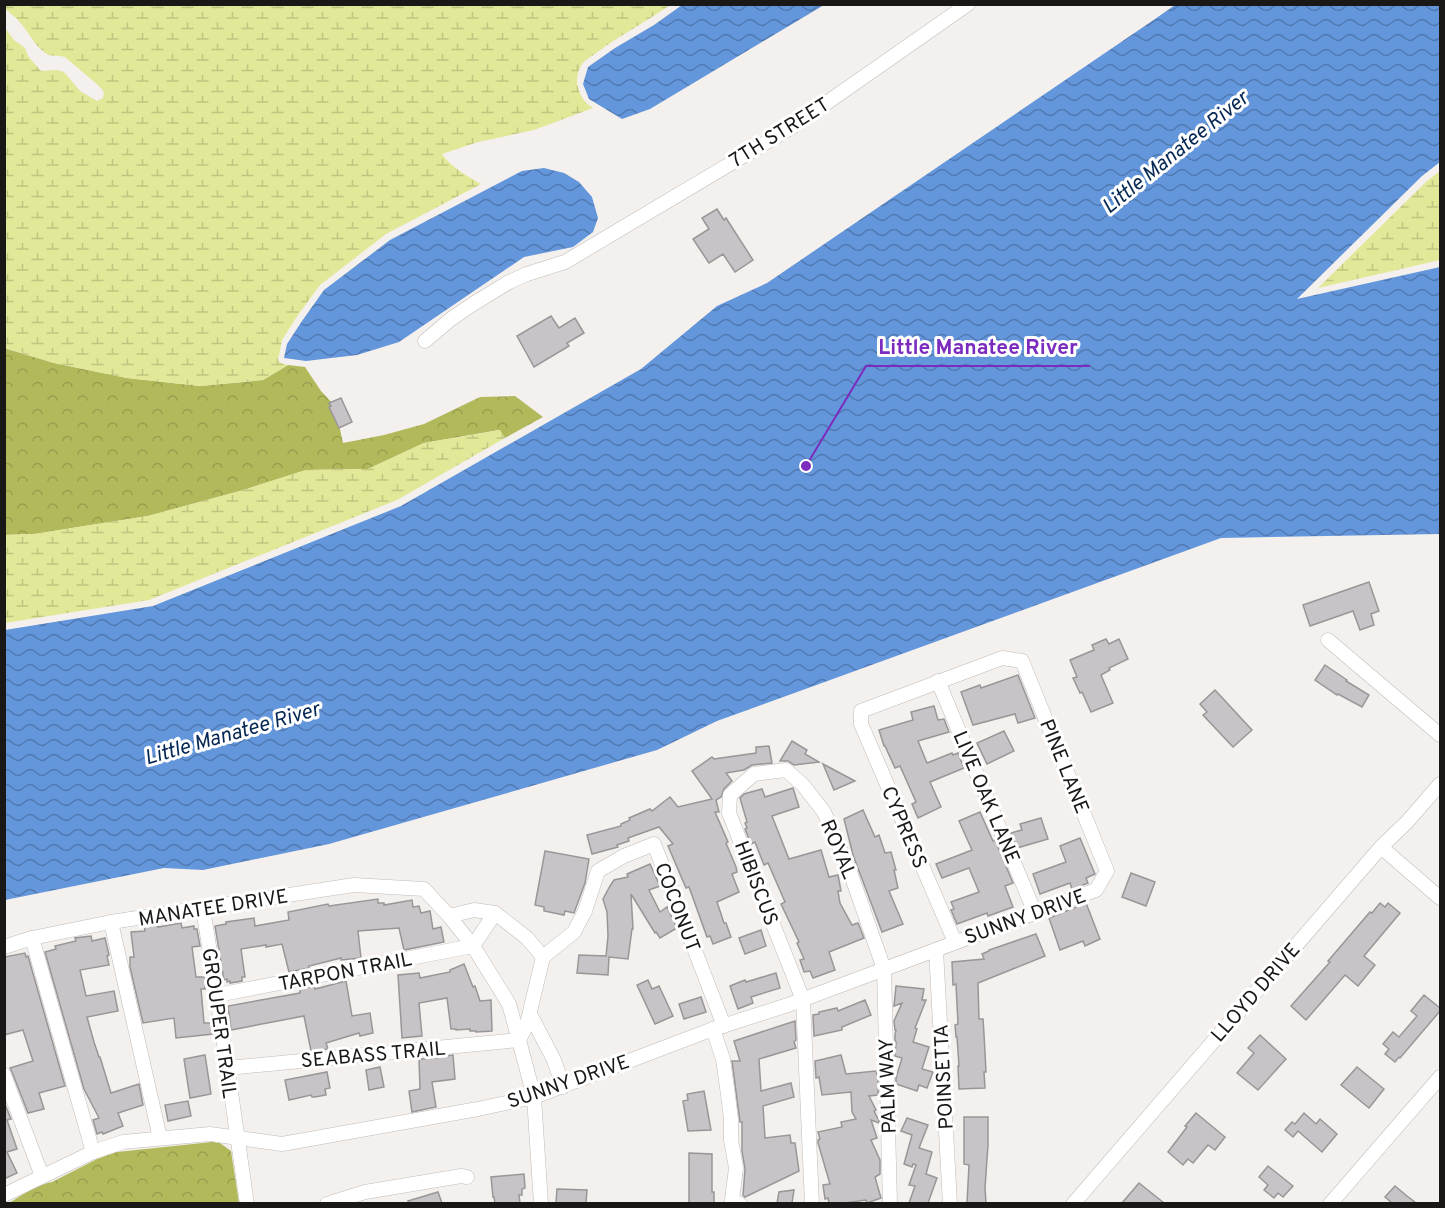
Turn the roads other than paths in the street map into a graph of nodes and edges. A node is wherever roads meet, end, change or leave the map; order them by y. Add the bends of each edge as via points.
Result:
1 (969, 4) edge
2 (425, 341) dead end
3 (1328, 640) dead end
4 (938, 681) junction
5 (1440, 735) edge
6 (754, 774) joint
7 (1440, 784) edge
8 (1381, 847) junction
9 (1107, 871) joint
10 (1440, 898) edge
11 (203, 909) junction
12 (1035, 913) junction
13 (495, 914) junction
14 (449, 916) junction
15 (111, 922) junction
16 (32, 938) junction
17 (956, 942) junction
18 (473, 946) junction
19 (4, 947) edge
20 (936, 950) junction
21 (543, 957) junction
22 (884, 969) junction
23 (217, 995) junction
24 (803, 1000) junction
25 (530, 1014) junction
26 (719, 1027) junction
27 (519, 1040) junction
28 (227, 1068) junction
29 (4, 1074) edge
30 (1440, 1077) edge
31 (562, 1086) junction
32 (534, 1097) junction
33 (237, 1137) junction
34 (160, 1138) junction
35 (93, 1152) junction
36 (42, 1176) junction
37 (467, 1177) dead end
38 (4, 1195) edge
39 (247, 1203) edge
40 (327, 1203) edge
41 (541, 1203) edge
42 (740, 1203) edge
43 (812, 1203) edge
44 (890, 1203) edge
45 (950, 1203) edge
46 (1073, 1203) edge
47 (1330, 1203) edge

1 - 2 street, 7TH STREET via 792,127 565,262 509,282
3 - 5 street
4 - 9 street, PINE LANE via 1002,658 1022,661
4 - 12 street, LIVE OAK LANE
4 - 17 street, CYPRESS via 861,711 861,724
6 - 22 street, ROYAL via 786,770 824,812 849,869
6 - 24 street, HIBISCUS via 730,795 729,813
7 - 8 street, LLOYD DRIVE
8 - 10 street
8 - 46 street, LLOYD DRIVE
9 - 12 street, SUNNY DRIVE via 1096,890
11 - 14 street, MANATEE DRIVE via 354,885 424,889
11 - 15 street, MANATEE DRIVE
11 - 23 street, GROUPER TRAIL
12 - 17 street, SUNNY DRIVE
13 - 14 street via 474,910
13 - 18 street
13 - 21 street via 527,938
14 - 18 street
15 - 16 street, MANATEE DRIVE
15 - 34 street
16 - 19 street, MANATEE DRIVE
16 - 35 street
17 - 20 street, SUNNY DRIVE
18 - 23 street, TARPON TRAIL
18 - 27 street via 509,1004
20 - 22 street, SUNNY DRIVE
20 - 45 street, POINSETTA
21 - 25 street
21 - 26 street, COCONUT via 574,932 598,871 654,844
22 - 24 street, SUNNY DRIVE
22 - 44 street, PALM WAY
23 - 28 street, GROUPER TRAIL
24 - 26 street, SUNNY DRIVE
24 - 43 street, HIBISCUS
25 - 27 street
25 - 31 street via 554,1060
26 - 31 street, SUNNY DRIVE
26 - 42 street via 736,1168 732,1200
27 - 28 street, SEABASS TRAIL
27 - 32 street
28 - 33 street, GROUPER TRAIL
29 - 36 street
30 - 47 street
31 - 32 street, SUNNY DRIVE
32 - 33 street, SUNNY DRIVE via 282,1144
32 - 41 street
33 - 34 street, SUNNY DRIVE via 210,1134
33 - 39 street, GROUPER TRAIL
34 - 35 street, SUNNY DRIVE via 123,1142
35 - 36 street, SUNNY DRIVE
36 - 38 street, SUNNY DRIVE
37 - 40 street via 365,1192

